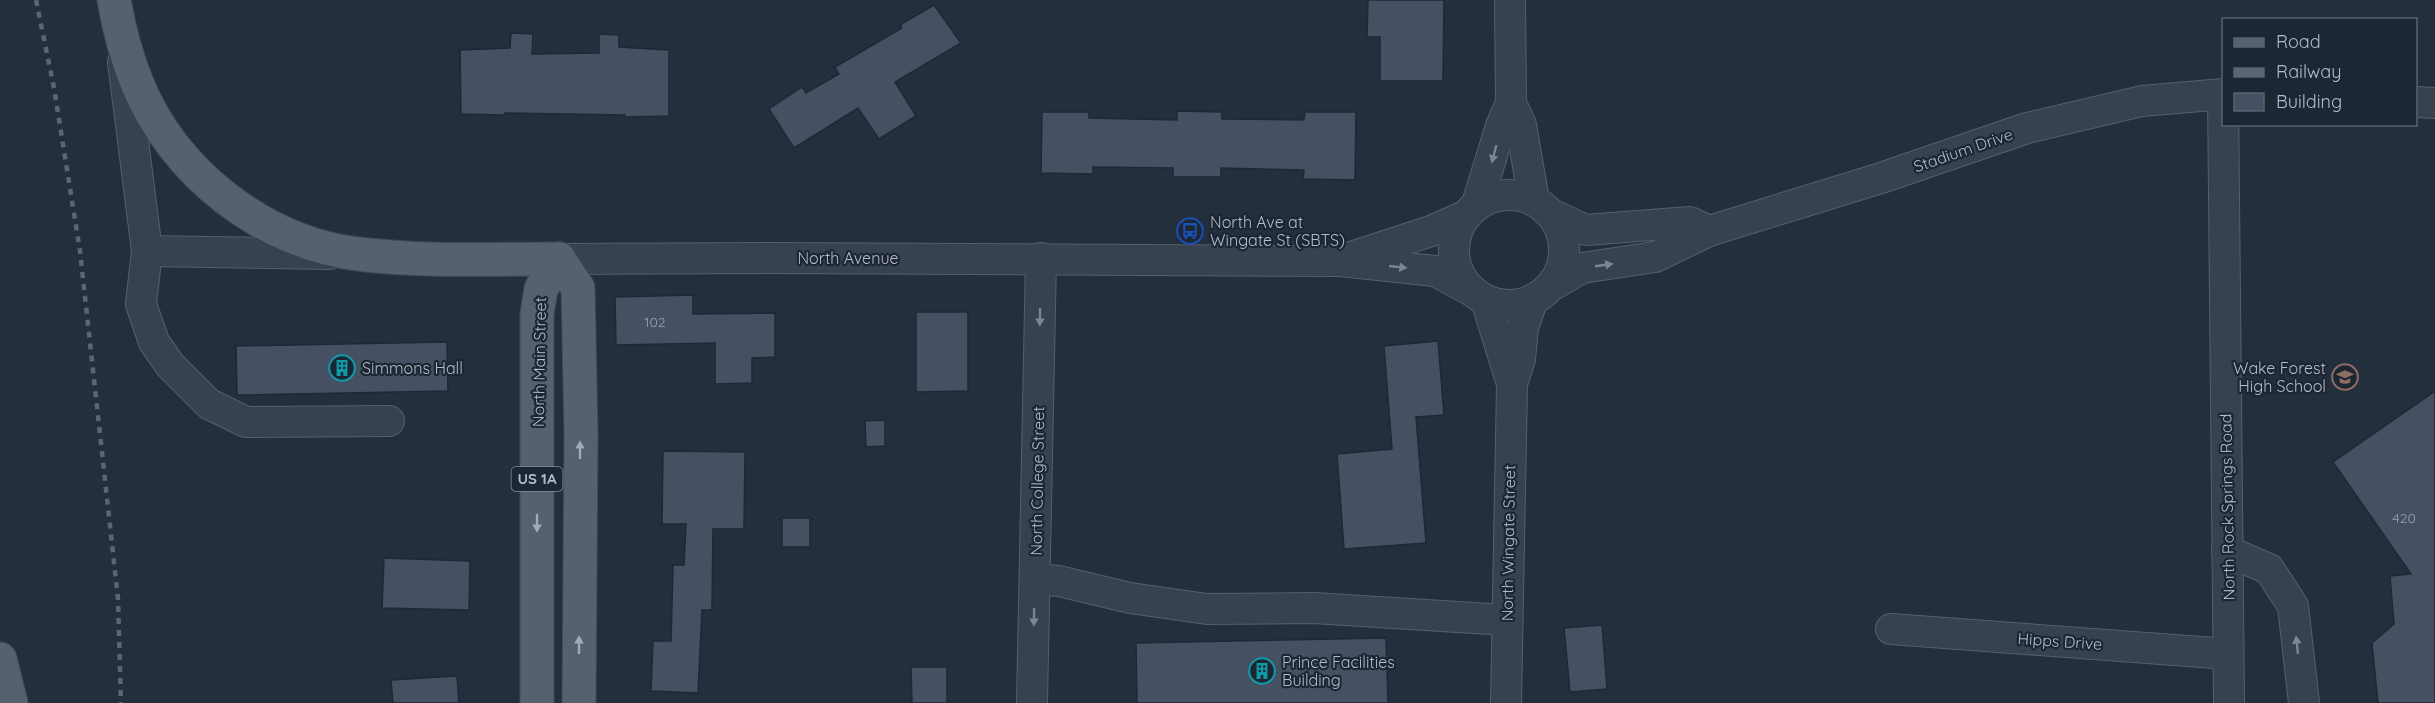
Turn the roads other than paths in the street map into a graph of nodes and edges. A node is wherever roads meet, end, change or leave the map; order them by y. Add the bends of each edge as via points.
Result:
1 (1510, 0) edge
2 (117, 15) edge
3 (2222, 94) edge
4 (2417, 102) edge
5 (1511, 103) junction
6 (2435, 103) edge
7 (2223, 126) edge
8 (1544, 208) junction
9 (1471, 210) junction
10 (1709, 231) junction
11 (147, 251) junction
12 (357, 254) junction
13 (1041, 258) junction
14 (559, 259) junction
15 (1340, 261) junction
16 (1542, 293) junction
17 (1479, 296) junction
18 (1512, 384) junction
19 (389, 421) dead end
20 (2227, 551) junction
21 (1035, 579) junction
22 (1506, 620) junction
23 (1892, 629) dead end
24 (2228, 654) junction
25 (0, 659) edge
26 (11, 703) edge
27 (537, 703) edge
28 (579, 703) edge
29 (1032, 703) edge
30 (1506, 703) edge
31 (2229, 703) edge
32 (2304, 703) edge

1 - 5 street
2 - 11 street
2 - 12 main road, North Avenue via 138,85 152,113 188,163 209,184 257,219 288,235
3 - 10 street, Stadium Drive via 2142,100 2027,128
4 - 6 street
5 - 8 street
5 -> 9 street
7 - 20 street, North Rock Springs Road
8 - 9 street via 1526,197 1509,194 1492,197
8 - 10 street via 1586,230 1690,222
8 - 16 street via 1562,232 1565,251 1561,270
9 - 15 street, North Avenue via 1431,231
9 - 17 street via 1457,231 1455,263 1461,278
16 -> 10 street, Stadium Drive via 1582,268 1655,257
11 - 12 street
11 - 19 street via 141,304 154,342 170,365 209,404 246,422
12 - 14 main road, North Avenue
13 - 14 street, North Avenue
13 - 15 street, North Avenue
13 -> 21 street, North College Street
14 -> 27 main road, North Main Street / US 1A via 541,289 537,314
28 -> 14 main road via 578,288
15 -> 17 street, North Avenue via 1435,271
16 - 17 street via 1521,304 1503,305
16 - 18 street, North Wingate Street via 1523,327 1520,359
17 - 18 street, North Wingate Street
18 - 22 street, North Wingate Street
20 - 24 street, North Rock Springs Road
32 -> 20 street via 2293,606 2269,569
21 - 22 street via 1207,609 1313,608
21 -> 29 street, North College Street
22 - 30 street, North Wingate Street
23 - 24 street, Hipps Drive
24 - 31 street, North Rock Springs Road
25 - 26 main road

